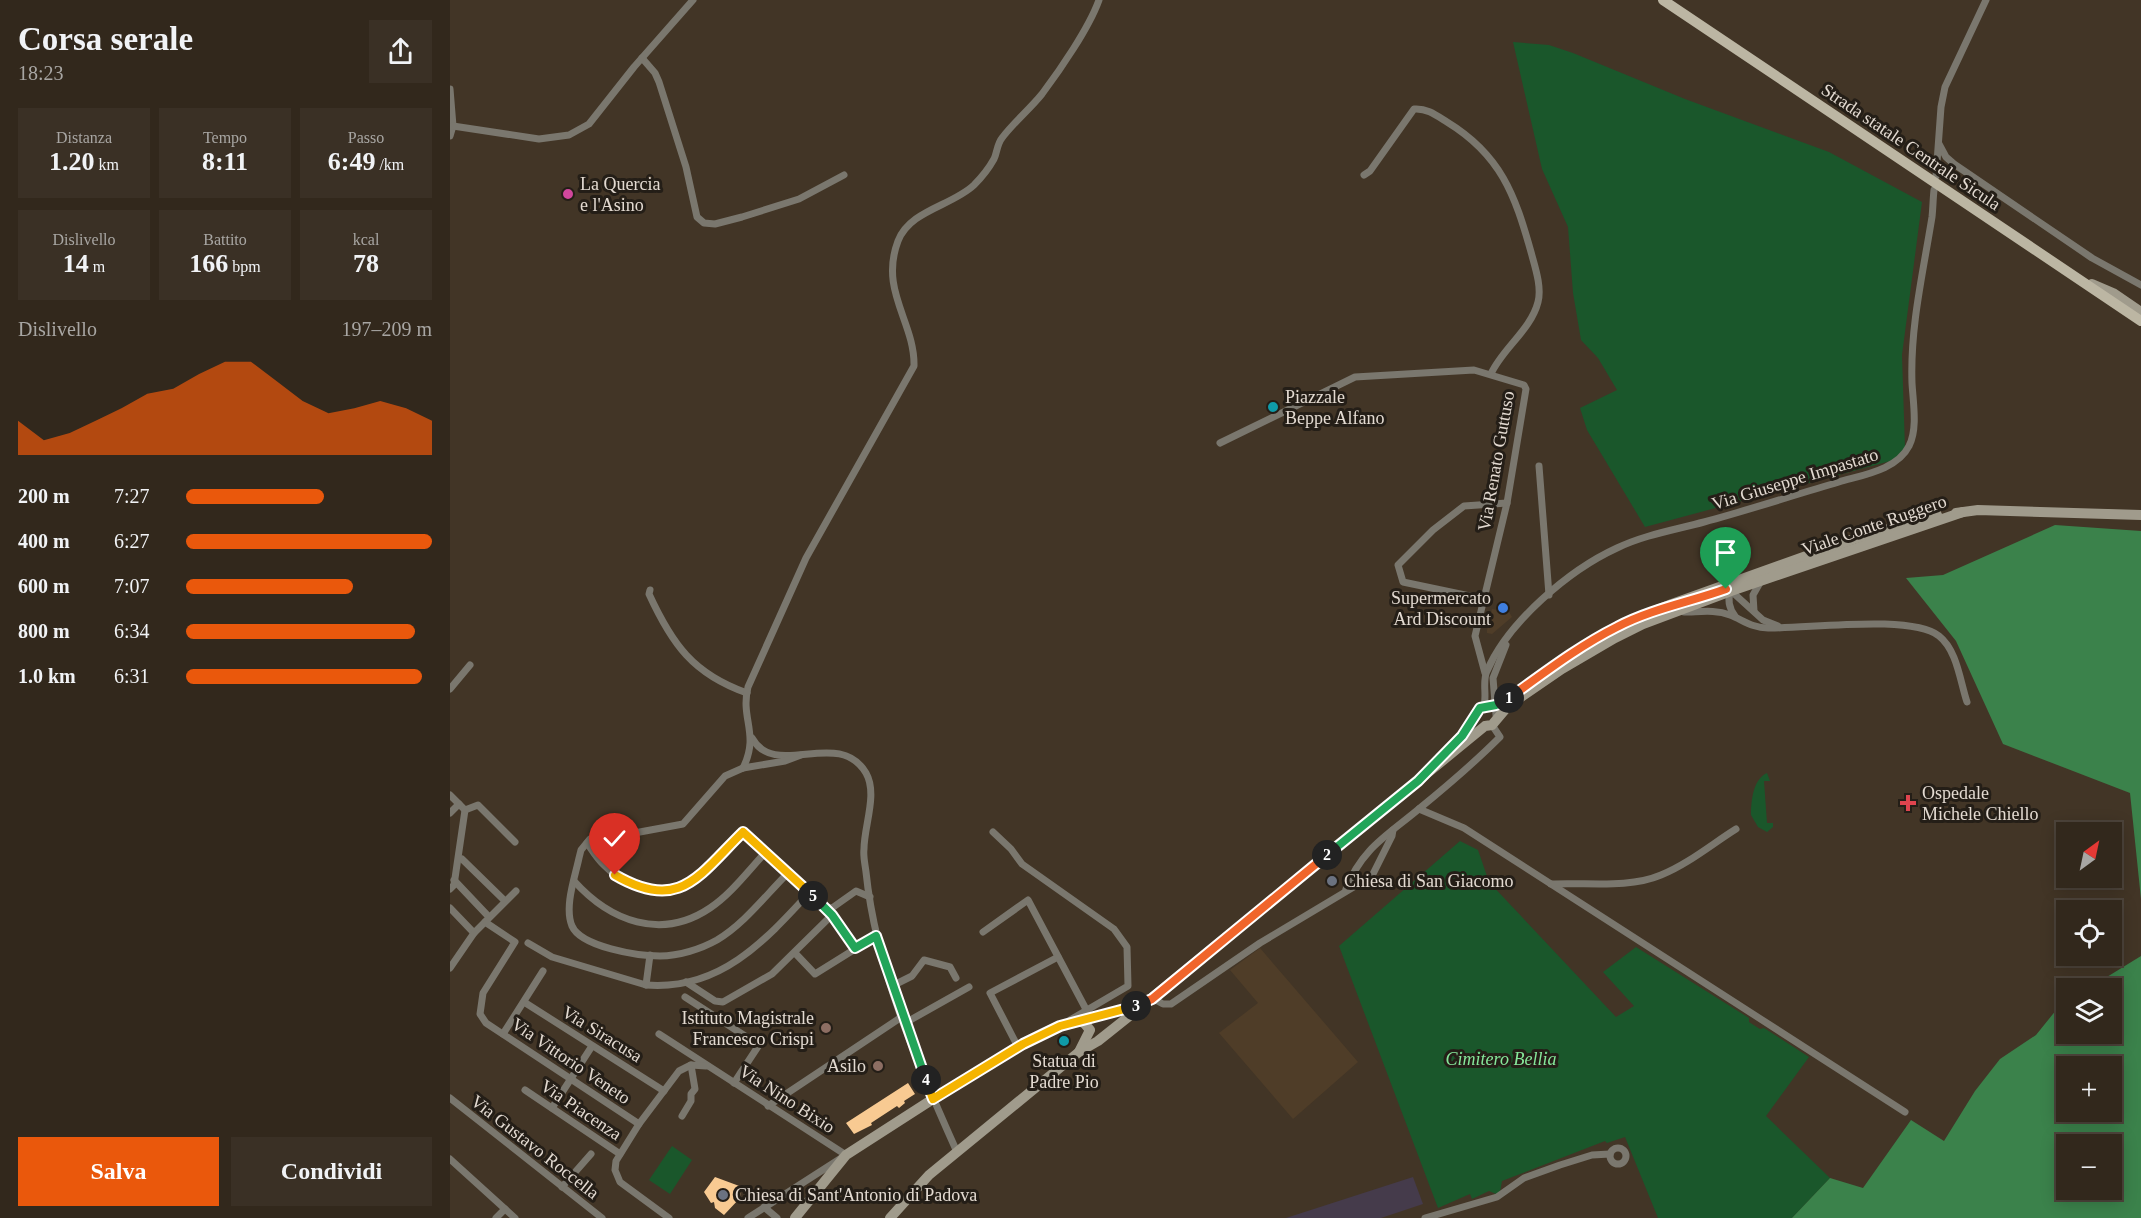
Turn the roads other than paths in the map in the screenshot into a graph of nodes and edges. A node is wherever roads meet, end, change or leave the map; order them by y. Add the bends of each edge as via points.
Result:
1 (693, 0) edge
2 (1099, 0) edge
3 (1663, 0) edge
4 (1986, 0) edge
5 (642, 58) junction
6 (450, 89) edge
7 (453, 126) junction
8 (450, 136) edge
9 (1939, 144) junction
10 (844, 175) dead end
11 (1364, 175) dead end
12 (1936, 176) dead end
13 (1934, 190) dead end
14 (2079, 279) junction
15 (2141, 285) edge
16 (2120, 307) junction
17 (2141, 312) edge
18 (2141, 321) edge
19 (2141, 327) edge
20 (1491, 374) junction
21 (1220, 443) dead end
22 (1539, 466) dead end
23 (1507, 503) junction
24 (1963, 512) junction
25 (2141, 516) edge
26 (1846, 542) junction
27 (1762, 580) junction
28 (650, 590) dead end
29 (1731, 591) junction
30 (1549, 595) junction
31 (1484, 599) junction
32 (1654, 611) junction
33 (1676, 611) junction
34 (1754, 611) junction
35 (1737, 618) junction
36 (1786, 628) junction
37 (1512, 632) junction
38 (470, 665) dead end
39 (1485, 673) junction
40 (450, 689) edge
41 (747, 693) junction
42 (1967, 702) dead end
43 (1491, 715) junction
44 (751, 736) junction
45 (801, 755) junction
46 (743, 768) junction
47 (1418, 781) junction
48 (450, 795) edge
49 (459, 804) junction
50 (1419, 809) junction
51 (465, 810) junction
52 (450, 813) edge
53 (1736, 829) dead end
54 (1393, 830) junction
55 (993, 832) dead end
56 (515, 842) dead end
57 (587, 843) junction
58 (765, 853) junction
59 (462, 859) dead end
60 (787, 874) junction
61 (452, 878) edge
62 (574, 881) junction
63 (1551, 884) junction
64 (450, 889) edge
65 (1346, 889) junction
66 (516, 891) dead end
67 (809, 893) junction
68 (870, 897) junction
69 (505, 901) junction
70 (824, 907) junction
71 (450, 908) edge
72 (832, 915) junction
73 (487, 919) junction
74 (983, 932) dead end
75 (474, 933) junction
76 (876, 936) junction
77 (528, 943) dead end
78 (855, 948) junction
79 (795, 953) junction
80 (650, 955) junction
81 (1058, 957) junction
82 (450, 968) edge
83 (543, 971) dead end
84 (956, 978) dead end
85 (686, 982) junction
86 (646, 985) junction
87 (892, 986) junction
88 (969, 987) dead end
89 (685, 997) dead end
90 (1149, 1001) junction
91 (524, 1002) junction
92 (1085, 1016) junction
93 (904, 1020) junction
94 (503, 1034) junction
95 (659, 1034) dead end
96 (592, 1046) junction
97 (1018, 1047) junction
98 (1079, 1052) junction
99 (691, 1065) junction
100 (711, 1068) junction
101 (571, 1079) junction
102 (734, 1083) junction
103 (525, 1090) dead end
104 (664, 1091) junction
105 (450, 1098) edge
106 (933, 1099) junction
107 (768, 1106) junction
108 (552, 1108) junction
109 (1905, 1112) dead end
110 (682, 1116) dead end
111 (639, 1124) junction
112 (957, 1152) junction
113 (591, 1154) dead end
114 (620, 1154) junction
115 (1610, 1154) dead end
116 (846, 1155) junction
117 (450, 1159) edge
118 (562, 1187) junction
119 (764, 1207) junction
120 (505, 1209) junction
121 (496, 1218) edge
122 (515, 1218) edge
123 (602, 1218) edge
124 (669, 1218) edge
125 (748, 1218) edge
126 (777, 1218) edge
127 (795, 1218) edge
128 (890, 1218) edge
129 (1425, 1218) edge

1 - 5 street
2 - 41 street via 1042,94 1000,141 994,160 974,184 910,224 898,241 894,293 914,353 914,366 806,558
3 - 14 main road, Strada statale Centrale Sicula
4 - 9 street via 1945,87
5 - 7 street via 589,124 569,135 539,139
5 - 10 street via 659,82 686,167 697,218 705,223 715,224 799,199
6 - 7 street
7 - 8 street
9 - 12 street
9 - 15 street via 1954,164 2092,258
11 - 20 street via 1414,108 1426,110 1460,130 1493,160 1518,204 1539,294 1535,310
13 - 30 street, Via Giuseppe Impastato via 1912,332 1913,424 1911,444 1905,454 1895,464 1858,476 1626,544 1590,562
14 - 16 main road, Strada statale Centrale Sicula
14 - 17 main road via 2113,293
16 - 18 main road, Strada statale Centrale Sicula
16 - 19 main road
20 - 21 street, Via Renato Guttuso via 1466,370 1355,377
20 - 23 street, Via Renato Guttuso via 1521,382 1526,389
22 - 30 street
23 - 31 street, Via Renato Guttuso
23 - 31 street via 1464,506 1398,565 1403,582
24 - 25 main road
24 - 26 main road, Viale Conte Ruggero via 1929,516
24 - 27 main road, Viale Conte Ruggero
26 - 29 street
26 - 32 main road, Viale Conte Ruggero
27 - 29 main road, Viale Conte Ruggero
27 - 34 street via 1753,596
28 - 41 street via 665,628 678,647 696,666
29 - 32 street via 1726,589
29 - 33 main road, Viale Conte Ruggero
29 - 34 street
29 - 35 street via 1730,609
30 - 37 street, Via Giuseppe Impastato
31 - 39 street, Via Renato Guttuso via 1475,636
32 - 43 main road, Viale Conte Ruggero via 1599,637
33 - 35 street via 1714,612
33 - 43 main road, Viale Conte Ruggero via 1615,638
34 - 36 street via 1763,620
35 - 36 street via 1755,627
36 - 42 street via 1911,625 1930,630 1951,650
37 - 39 street
37 - 43 street via 1495,669
38 - 40 street
39 - 43 street, Via Renato Guttuso
41 - 44 street
43 - 47 main road
43 - 47 main road via 1478,724 1475,716 1462,736
43 - 50 street via 1500,737
44 - 45 street via 771,754
44 - 46 street via 752,747
45 - 46 street
45 - 68 street via 838,753 865,771 870,790 864,849
46 - 57 street via 719,781 683,824 629,834 601,831
47 - 90 main road
48 - 49 street
49 - 51 street
49 - 52 street
50 - 54 street
50 - 63 street via 1464,828
51 - 56 street via 478,805
51 - 61 street
53 - 63 street via 1650,879
54 - 65 street via 1360,861
54 - 65 street via 1372,876
55 - 92 street via 1022,864 1114,929 1127,947 1128,986
57 - 58 street via 615,875 642,887 668,892 699,875 743,832
57 - 62 street via 581,850
58 - 60 street
58 - 62 street via 708,910 662,924 634,922 616,915 597,904
59 - 69 street
60 - 67 street
60 - 80 street via 717,940 674,955
61 - 64 street via 454,885
61 - 73 street
62 - 80 street via 570,919 578,934 591,944
63 - 109 street
65 - 90 street via 1172,1004
66 - 69 street
67 - 70 street
67 - 85 street via 748,955
68 - 70 street via 856,891 832,908
68 - 76 street
69 - 73 street
70 - 72 street
71 - 75 street
72 - 78 street
72 - 79 street
73 - 75 street
73 - 94 street, Via Vittorio Veneto via 515,942 483,993 480,1014
74 - 81 street via 1028,900
75 - 82 street
76 - 78 street
76 - 87 street
77 - 86 street via 552,957
78 - 79 street via 815,974
79 - 85 street via 772,974 723,1002
80 - 86 street
81 - 92 street
81 - 97 street via 990,993
83 - 91 street
84 - 87 street via 950,967 924,960 912,976
85 - 86 street
87 - 93 street
88 - 93 street
89 - 102 street via 759,1045
90 - 92 main road via 1118,1012
90 - 98 main road
91 - 94 street
91 - 96 street, Via Siracusa
92 - 97 main road
92 - 98 main road via 1090,1030
93 - 106 street
93 - 107 street
94 - 101 street, Via Vittorio Veneto
95 - 100 street, Via Nino Bixio
96 - 101 street
96 - 104 street, Via Siracusa
97 - 106 main road
98 - 112 main road
99 - 100 street
99 - 104 street via 679,1071
99 - 110 street via 692,1101
100 - 102 street, Via Nino Bixio
101 - 108 street
101 - 111 street, Via Vittorio Veneto
102 - 107 street, Via Nino Bixio
103 - 108 street, Via Piacenza
104 - 111 street
105 - 118 street, Via Gustavo Roccella
106 - 112 street
106 - 116 main road
107 - 116 street, Via Nino Bixio
108 - 114 street, Via Piacenza
111 - 114 street
112 - 128 main road
113 - 118 street
114 - 124 street via 615,1170 620,1182
115 - 129 street via 1560,1165 1524,1178 1497,1197
116 - 119 street
116 - 127 main road
117 - 120 street
118 - 123 street, Via Gustavo Roccella
119 - 125 street
119 - 126 street
120 - 121 street
120 - 122 street

